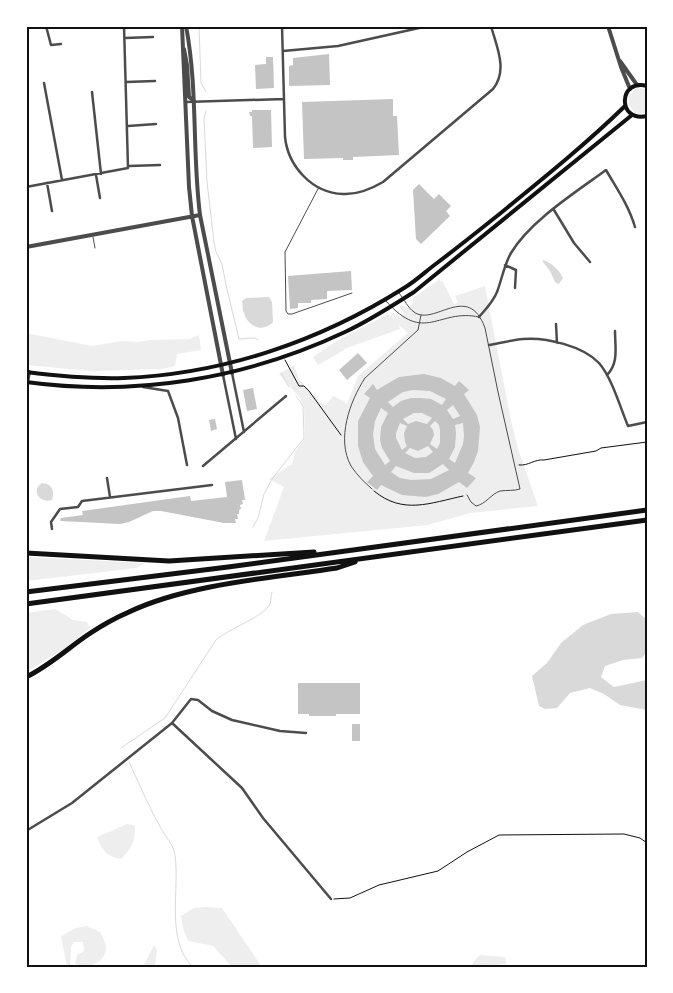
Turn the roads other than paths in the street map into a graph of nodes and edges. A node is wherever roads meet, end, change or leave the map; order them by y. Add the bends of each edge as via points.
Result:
1 (46, 26) edge
2 (124, 26) edge
3 (182, 26) edge
4 (186, 26) edge
5 (282, 26) edge
6 (428, 26) edge
7 (491, 26) edge
8 (608, 26) edge
9 (153, 37) dead end
10 (124, 38) junction
11 (61, 44) dead end
12 (182, 44) junction
13 (283, 51) junction
14 (620, 61) junction
15 (155, 80) dead end
16 (126, 82) junction
17 (44, 83) dead end
18 (637, 85) junction
19 (647, 86) edge
20 (630, 89) junction
21 (92, 92) dead end
22 (284, 99) junction
23 (194, 101) junction
24 (185, 102) junction
25 (625, 106) junction
26 (632, 114) junction
27 (647, 116) edge
28 (156, 124) dead end
29 (128, 126) junction
30 (160, 165) dead end
31 (130, 166) junction
32 (101, 174) junction
33 (96, 175) junction
34 (62, 180) junction
35 (47, 183) junction
36 (319, 186) junction
37 (26, 187) edge
38 (100, 198) dead end
39 (554, 210) junction
40 (52, 211) dead end
41 (200, 215) junction
42 (192, 216) junction
43 (635, 227) dead end
44 (92, 234) junction
45 (26, 247) edge
46 (95, 248) dead end
47 (590, 262) dead end
48 (505, 265) junction
49 (515, 288) dead end
50 (398, 292) junction
51 (352, 293) dead end
52 (403, 298) junction
53 (385, 300) junction
54 (391, 307) junction
55 (421, 315) junction
56 (479, 317) junction
57 (419, 324) junction
58 (556, 324) dead end
59 (615, 331) dead end
60 (557, 343) junction
61 (489, 345) junction
62 (230, 363) junction
63 (221, 365) junction
64 (28, 372) edge
65 (232, 373) junction
66 (223, 375) junction
67 (607, 375) junction
68 (27, 382) edge
69 (141, 386) junction
70 (26, 389) edge
71 (286, 396) dead end
72 (647, 422) edge
73 (244, 432) junction
74 (236, 439) junction
75 (186, 464) dead end
76 (203, 466) dead end
77 (107, 478) dead end
78 (212, 485) dead end
79 (372, 489) road end
80 (467, 495) road end
81 (110, 498) junction
82 (647, 510) edge
83 (647, 520) edge
84 (52, 529) dead end
85 (338, 552) junction
86 (26, 553) edge
87 (372, 557) junction
88 (26, 592) edge
89 (26, 604) edge
90 (26, 677) edge
91 (172, 723) junction
92 (306, 733) dead end
93 (26, 831) edge
94 (331, 899) road end

1 - 11 street via 51,45
2 - 10 street
3 - 12 street
4 - 23 street via 192,58
5 - 13 street
6 - 13 street via 336,47
7 - 36 street via 502,73 493,89 371,189 343,194
8 - 14 street
9 - 10 street
10 - 16 street
12 - 23 street via 186,55 189,97
12 - 24 street
13 - 22 street
14 - 18 street
14 - 20 street
15 - 16 street
16 - 29 street
17 - 34 street
18 - 19 main road
18 - 20 main road
20 - 25 main road
21 - 32 street
22 - 23 street
22 - 36 street via 288,152 300,173
23 - 24 street
23 - 41 street
24 - 42 street
25 - 26 main road
25 - 50 main road via 522,196
26 - 27 main road
26 - 52 main road
28 - 29 street
29 - 31 street
30 - 31 street
31 - 32 street via 126,170
32 - 33 street
33 - 34 street
33 - 38 street
34 - 35 street
35 - 37 street
35 - 40 street
36 - 51 lane via 285,252 286,311 292,314
39 - 43 street via 606,170 623,197
39 - 47 street
39 - 48 street via 520,241
41 - 42 street
41 - 62 street
42 - 44 street
42 - 63 street
44 - 45 street
44 - 46 lane
48 - 49 street via 516,270
48 - 56 street via 497,292
50 - 52 lane
50 - 53 main road
52 - 54 main road
52 - 55 lane via 414,312
53 - 54 lane
53 - 62 main road via 324,332 282,349
54 - 57 lane
54 - 65 main road via 346,332
55 - 56 lane via 465,307 475,311
55 - 57 lane
56 - 57 lane via 464,315
56 - 61 lane
57 - 79 lane via 418,330 374,369 359,387 351,408 344,440 346,450 351,465
58 - 60 street
59 - 67 street via 615,364
60 - 61 street via 523,339
60 - 67 street via 588,354
61 - 80 lane via 520,489 499,492 476,506
62 - 63 main road
62 - 65 street
63 - 64 main road via 124,378
63 - 66 street
64 - 68 street
65 - 66 main road
65 - 73 street
66 - 69 main road
66 - 74 street
67 - 72 street via 628,426
68 - 69 main road via 81,387
68 - 70 street
69 - 75 street via 168,391 178,418
71 - 73 street
73 - 74 street
74 - 76 street
77 - 81 street
78 - 81 street
81 - 84 street via 82,501 78,507 60,509 52,522
82 - 85 highway
83 - 87 highway
85 - 86 highway via 168,561
85 - 88 highway
87 - 89 highway
87 - 90 highway via 337,568 171,596 129,612 98,629
91 - 92 street via 191,699 232,720 280,731
91 - 93 street via 72,804
91 - 94 street via 242,788

